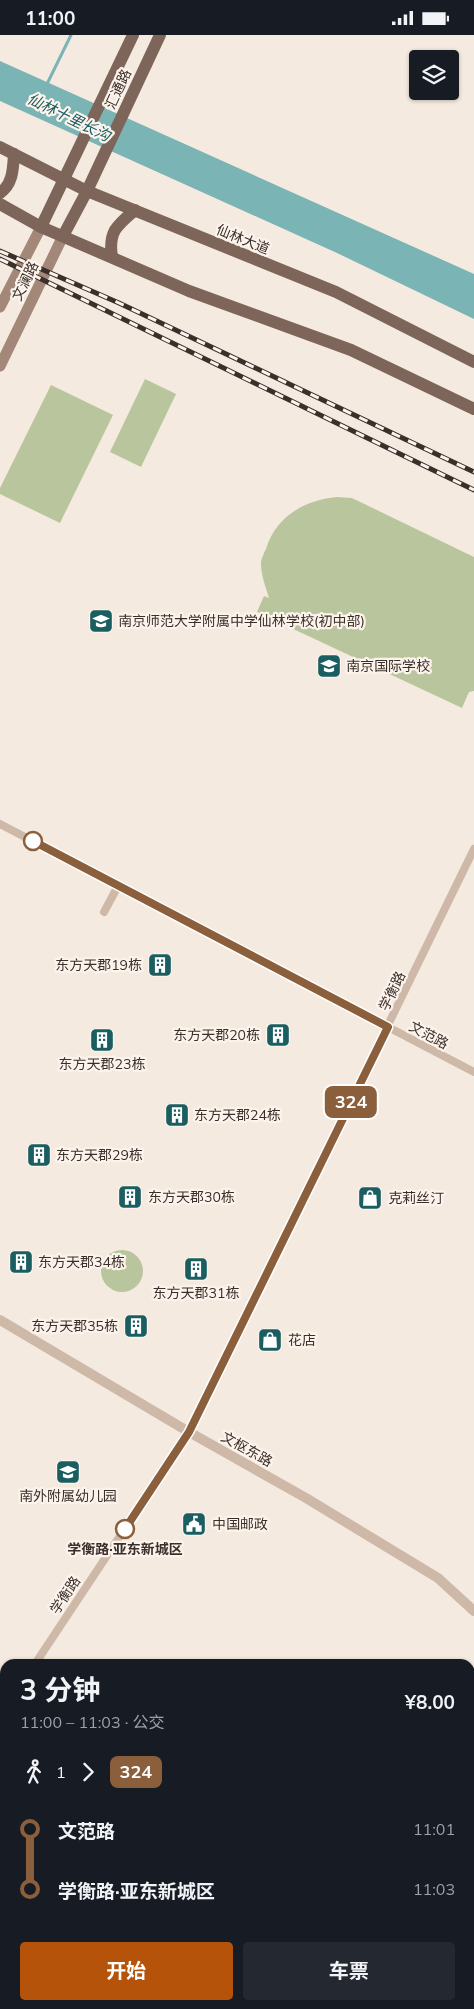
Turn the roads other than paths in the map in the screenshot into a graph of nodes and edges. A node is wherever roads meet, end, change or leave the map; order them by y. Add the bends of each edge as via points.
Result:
1 (133, 35) edge
2 (160, 35) edge
3 (0, 147) edge
4 (14, 154) junction
5 (64, 180) junction
6 (88, 191) junction
7 (0, 193) edge
8 (0, 204) edge
9 (135, 210) junction
10 (41, 227) junction
11 (63, 236) junction
12 (112, 257) junction
13 (0, 307) edge
14 (474, 362) edge
15 (0, 366) edge
16 (474, 409) edge
17 (0, 824) edge
18 (474, 849) edge
19 (118, 886) junction
20 (104, 912) dead end
21 (388, 1027) junction
22 (474, 1072) edge
23 (0, 1320) edge
24 (189, 1432) junction
25 (474, 1611) edge
26 (38, 1659) edge

1 - 5 main road, 汇通路
2 - 6 main road, 汇通路
3 - 4 main road, 仙林大道
4 - 5 main road, 仙林大道
4 - 7 main road via 13,174 6,189
5 - 6 main road, 仙林大道
5 - 10 main road, 汇通路
6 - 9 main road, 仙林大道
6 - 11 main road, 汇通路
8 - 10 main road
9 - 12 main road via 117,226 110,243
9 - 14 main road, 仙林大道 via 336,293
10 - 11 main road
10 - 13 main road, 文澜路
11 - 12 main road
11 - 15 main road, 文澜路
12 - 16 main road via 189,291 351,350
17 - 19 street, 文范路
18 - 21 street, 学衡路
19 - 20 street
19 - 21 street, 文范路
21 - 22 street, 文范路
21 - 24 street, 学衡路
23 - 24 street, 文枢东路
24 - 25 street, 文枢东路 via 438,1578
24 - 26 street, 学衡路

